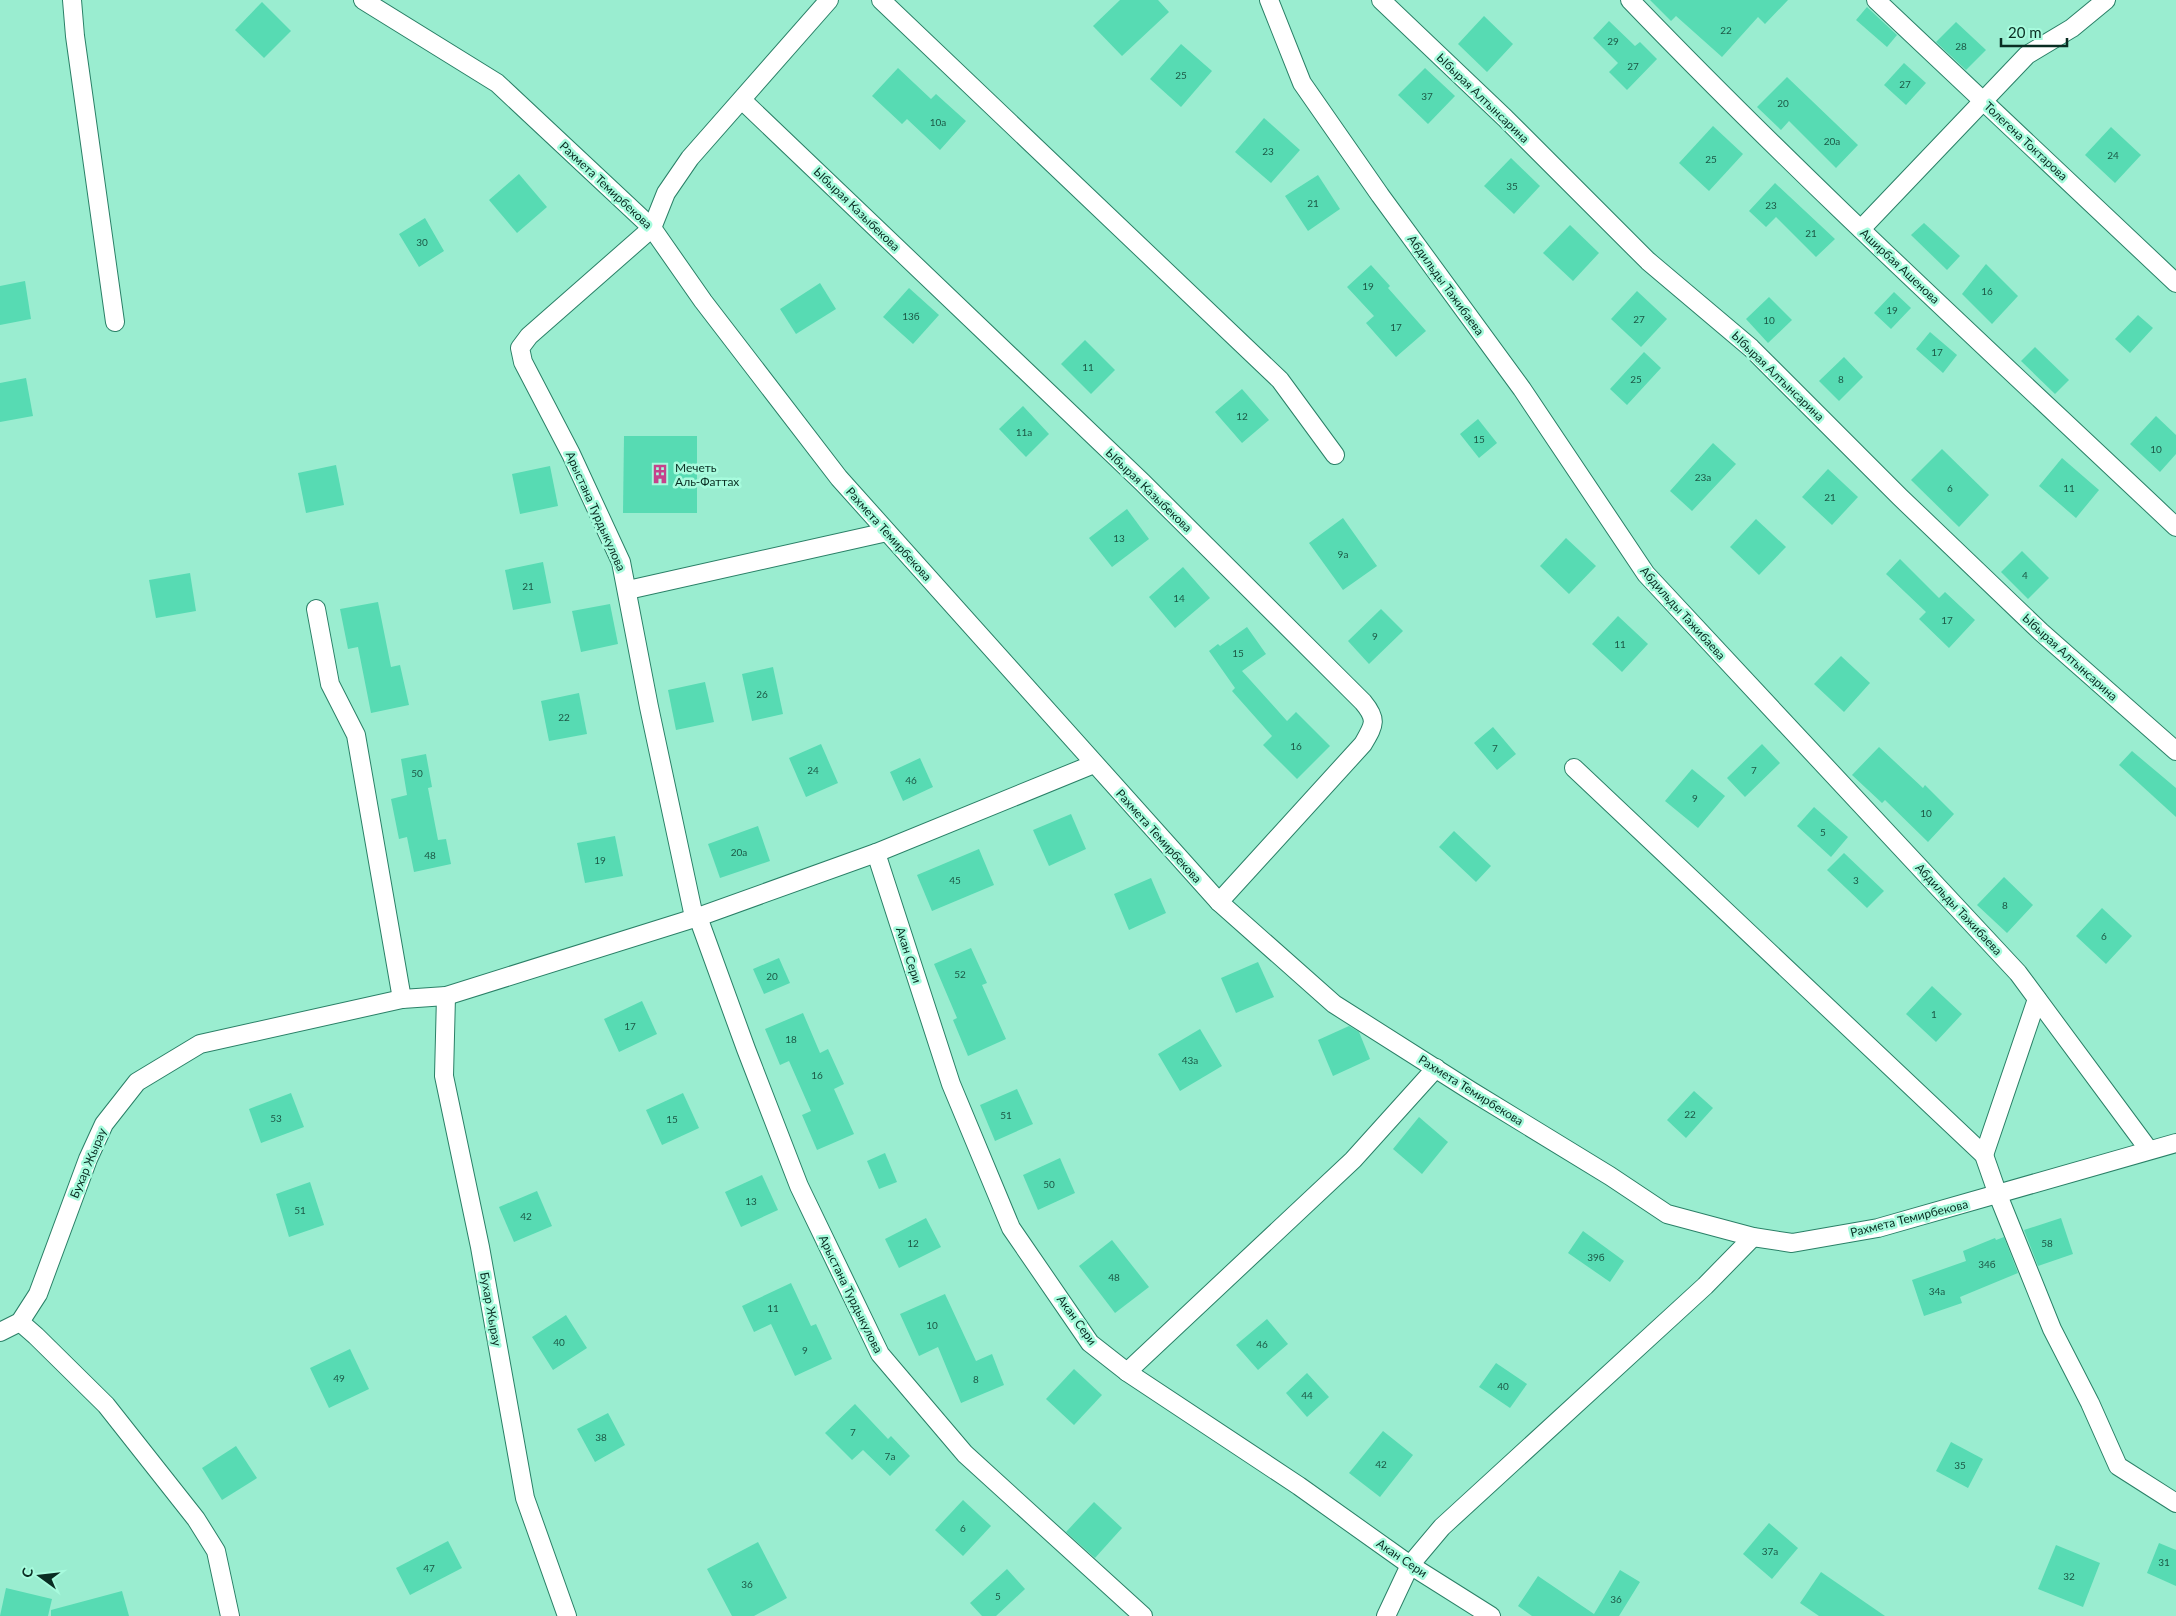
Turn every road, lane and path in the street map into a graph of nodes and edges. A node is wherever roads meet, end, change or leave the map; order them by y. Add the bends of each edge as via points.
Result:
1 (72, 0) edge
2 (363, 0) edge
3 (829, 0) edge
4 (881, 0) edge
5 (1269, 0) edge
6 (1381, 0) edge
7 (1630, 0) edge
8 (1876, 0) edge
9 (2106, 0) edge
10 (742, 100) junction
11 (1982, 100) junction
12 (652, 228) junction
13 (1861, 229) junction
14 (2176, 283) edge
15 (116, 322) dead end
16 (1335, 455) dead end
17 (2176, 527) edge
18 (887, 532) junction
19 (628, 590) junction
20 (316, 610) dead end
21 (2176, 751) edge
22 (1094, 764) junction
23 (1574, 768) dead end
24 (876, 853) junction
25 (1220, 902) junction
26 (696, 917) junction
27 (446, 996) junction
28 (2038, 998) junction
29 (402, 999) junction
30 (1436, 1068) junction
31 (2176, 1143) edge
32 (2149, 1150) junction
33 (1984, 1155) junction
34 (1998, 1195) junction
35 (1753, 1237) junction
36 (20, 1322) junction
37 (1, 1331) edge
38 (1127, 1372) junction
39 (2176, 1504) edge
40 (1410, 1564) junction
41 (230, 1616) edge
42 (567, 1616) edge
43 (1143, 1616) edge
44 (1386, 1616) edge
45 (1491, 1616) edge

1 - 15 street
2 - 12 street, Рахмета Темирбекова via 497,83
3 - 10 street
4 - 16 street via 1280,380
5 - 28 street, Абдильды Тажибаева via 1302,83 1522,388 1646,574
6 - 21 street, Ыбырая Алтынсарина via 1648,261 1751,348 2041,632
7 - 13 street, Аширбая Ашенова
8 - 11 street, Толегена Токтарова
9 - 11 street via 2072,28 2027,55
10 - 12 street via 690,158 666,193
10 - 25 street, Ыбырая Казыбекова via 1142,482 1372,713 1374,727 1363,744
11 - 13 street
11 - 14 street, Толегена Токтарова
12 - 18 street, Рахмета Темирбекова via 833,471
12 - 19 street, Арыстана Турдыкулова via 528,336 520,348 523,362 572,454 622,562
13 - 17 street, Аширбая Ашенова
18 - 19 street
18 - 22 street, Рахмета Темирбекова
19 - 26 street, Арыстана Турдыкулова via 649,707
20 - 29 street via 330,684 356,735
22 - 24 street, Бухар Жырау
22 - 25 street, Рахмета Темирбекова
23 - 33 street
24 - 26 street, Бухар Жырау
24 - 38 street, Акан Сери via 951,1084 1011,1228 1090,1343
25 - 30 street, Рахмета Темирбекова via 1334,1004
26 - 27 street, Бухар Жырау
26 - 43 street, Арыстана Турдыкулова via 799,1186 880,1354 964,1454
27 - 29 street, Бухар Жырау
27 - 42 street, Бухар Жырау via 444,1076 480,1247 525,1498
28 - 32 street, Абдильды Тажибаева
28 - 33 street
29 - 36 street, Бухар Жырау via 200,1044 137,1082 104,1124 38,1294
30 - 35 street, Рахмета Темирбекова via 1667,1214
30 - 38 street via 1352,1160
31 - 32 street, Рахмета Темирбекова
32 - 34 street, Рахмета Темирбекова
33 - 34 street
34 - 35 street, Рахмета Темирбекова via 1869,1230 1792,1243
34 - 39 street via 2052,1329 2118,1466
35 - 40 street via 1706,1286 1442,1527
36 - 37 street, Бухар Жырау
36 - 41 street via 106,1405 196,1519 216,1551
38 - 40 street, Акан Сери
40 - 44 street
40 - 45 street, Акан Сери

